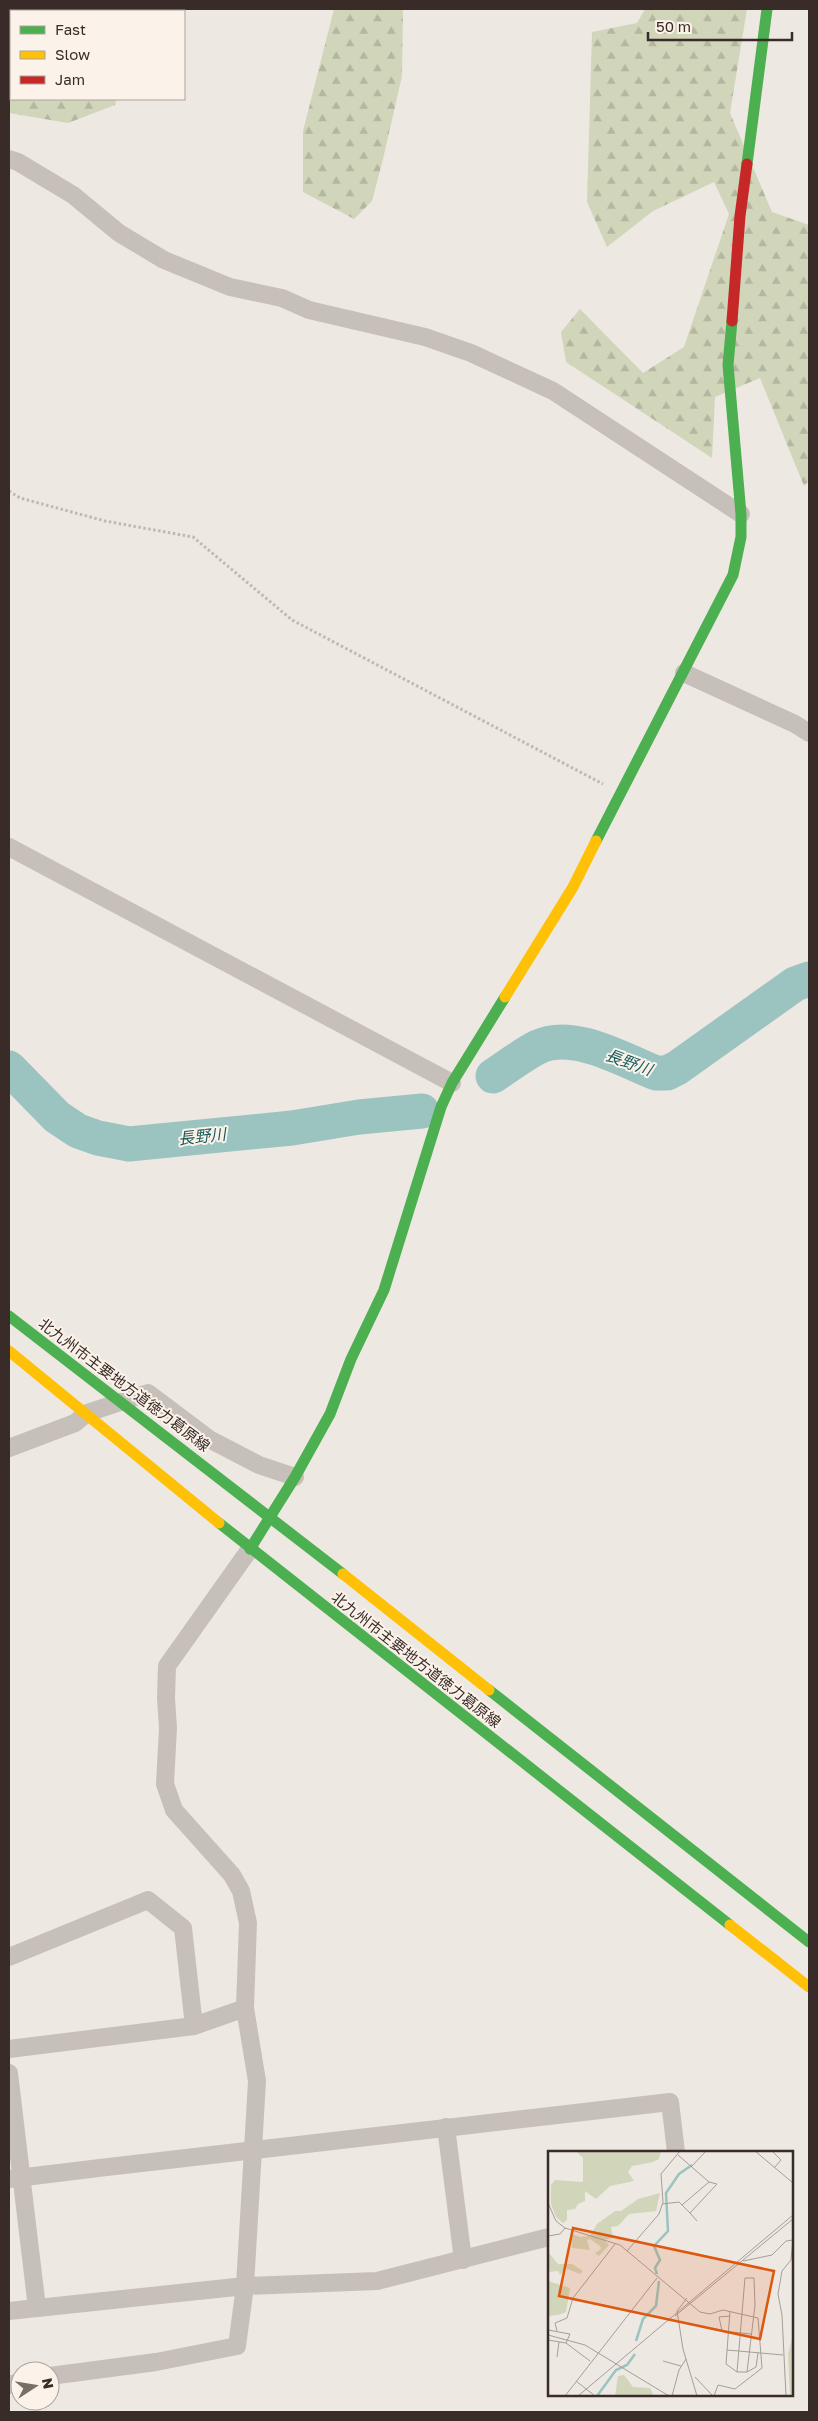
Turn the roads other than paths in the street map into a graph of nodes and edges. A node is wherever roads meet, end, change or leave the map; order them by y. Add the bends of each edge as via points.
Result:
1 (767, 9) edge
2 (9, 159) edge
3 (741, 514) junction
4 (684, 673) junction
5 (809, 733) edge
6 (9, 847) edge
7 (452, 1083) junction
8 (9, 1316) edge
9 (9, 1351) edge
10 (122, 1401) junction
11 (87, 1414) junction
12 (9, 1448) edge
13 (295, 1477) junction
14 (269, 1516) junction
15 (250, 1549) junction
16 (809, 1942) edge
17 (9, 1957) edge
18 (809, 1987) edge
19 (245, 2008) junction
20 (194, 2026) junction
21 (9, 2049) edge
22 (9, 2073) edge
23 (446, 2126) junction
24 (254, 2151) junction
25 (676, 2151) edge
26 (15, 2178) edge
27 (548, 2237) edge
28 (463, 2260) junction
29 (245, 2286) junction
30 (37, 2308) junction
31 (9, 2311) edge
32 (60, 2375) edge

1 - 3 main road via 740,216 728,365
2 - 3 street via 73,195 119,233 164,260 230,287 282,298 309,310 425,337 471,353 553,391
3 - 4 main road via 741,537 733,575
4 - 5 street
4 - 7 main road via 572,886
6 - 7 street
7 - 13 main road via 440,1107 384,1290 351,1358 330,1414
8 - 10 main road, 北九州市主要地方道徳力葛原線
9 - 11 main road, 北九州市主要地方道徳力葛原線
10 - 11 street
10 - 13 street via 148,1393 210,1439 258,1465
10 - 14 main road, 北九州市主要地方道徳力葛原線
11 - 12 street via 75,1423
11 - 15 main road, 北九州市主要地方道徳力葛原線
13 - 14 main road
14 - 15 main road
14 - 16 main road, 北九州市主要地方道徳力葛原線
15 - 18 main road, 北九州市主要地方道徳力葛原線
15 - 19 street via 167,1666 165,1784 174,1810 232,1875 242,1892 248,1923
17 - 20 street via 148,1900 183,1928
19 - 20 street
19 - 24 street via 257,2081
20 - 21 street
22 - 26 street
23 - 24 street
23 - 25 street via 670,2102
23 - 28 street
24 - 26 street
24 - 29 street
26 - 30 street
27 - 28 street
28 - 29 street via 377,2281
29 - 30 street
29 - 32 street via 237,2346 156,2362
30 - 31 street

